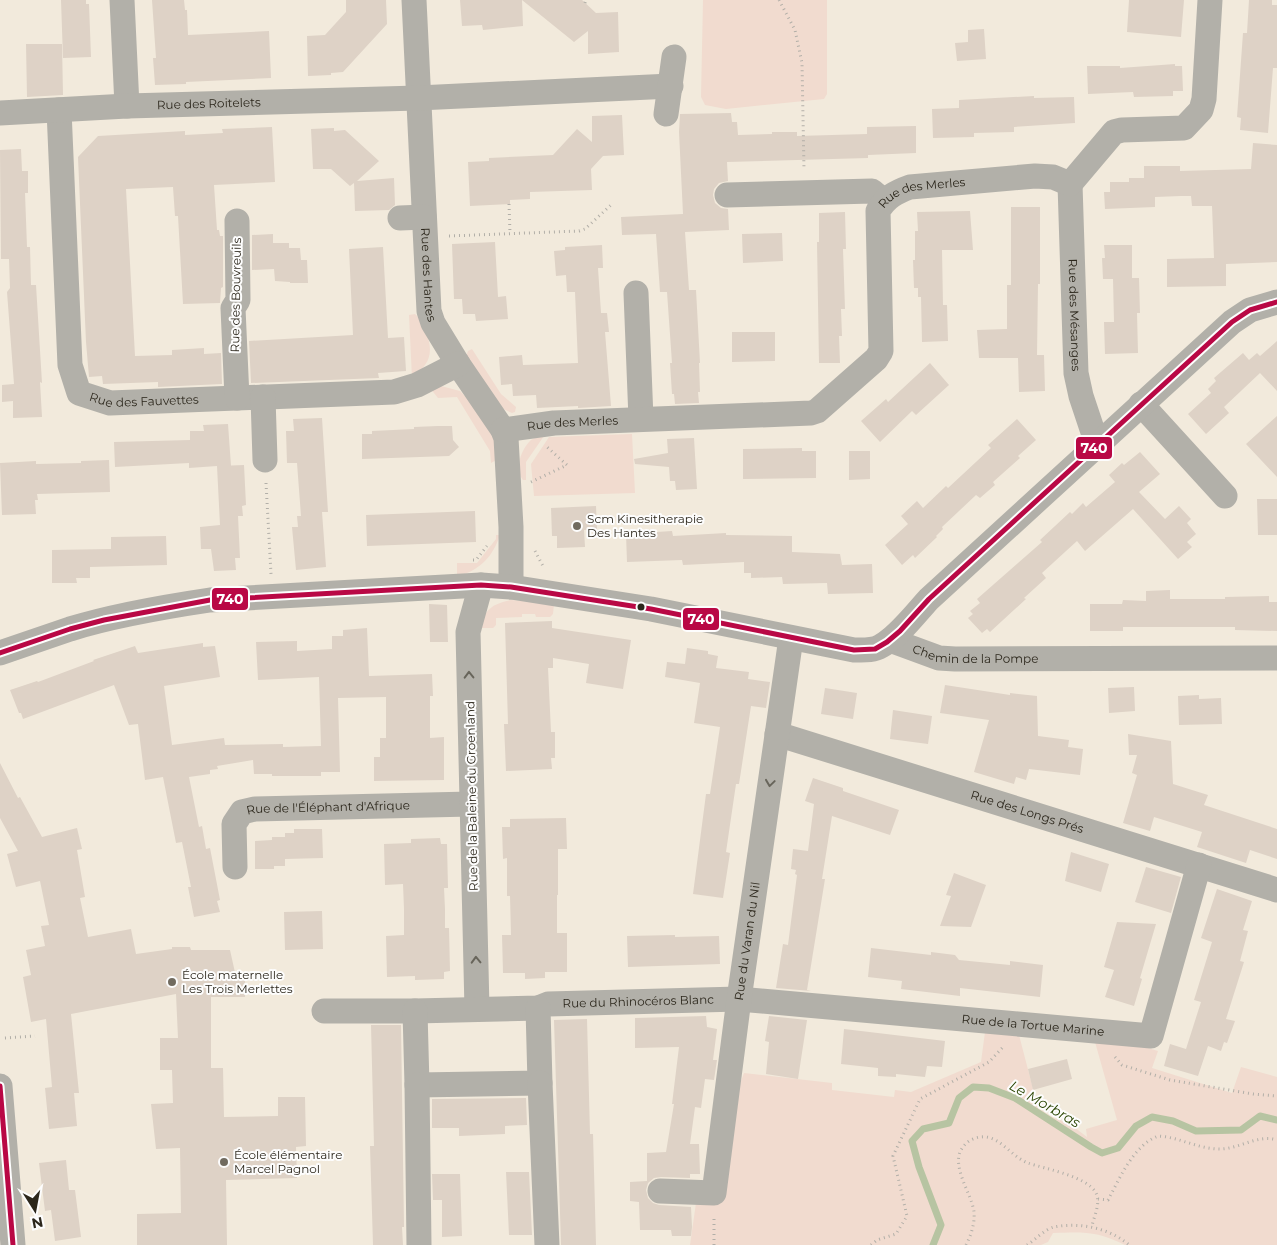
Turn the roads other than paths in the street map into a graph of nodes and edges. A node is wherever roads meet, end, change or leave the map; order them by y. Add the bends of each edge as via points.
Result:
1 (122, 0) edge
2 (414, 0) edge
3 (1210, 0) edge
4 (674, 57) dead end
5 (671, 86) junction
6 (418, 98) junction
7 (127, 106) junction
8 (59, 110) junction
9 (0, 113) edge
10 (666, 114) dead end
11 (1070, 184) junction
12 (727, 195) dead end
13 (884, 201) junction
14 (237, 221) dead end
15 (636, 293) dead end
16 (1277, 302) edge
17 (458, 364) junction
18 (263, 397) junction
19 (237, 398) junction
20 (1140, 404) junction
21 (641, 419) junction
22 (503, 430) junction
23 (1097, 444) junction
24 (265, 460) road end
25 (1225, 496) dead end
26 (481, 586) junction
27 (511, 587) junction
28 (791, 638) junction
29 (890, 640) junction
30 (0, 653) edge
31 (1277, 658) edge
32 (777, 734) junction
33 (472, 804) junction
34 (1199, 865) junction
35 (235, 866) dead end
36 (1277, 890) edge
37 (739, 999) junction
38 (538, 1008) junction
39 (477, 1009) junction
40 (324, 1011) dead end
41 (415, 1011) junction
42 (540, 1083) junction
43 (417, 1085) junction
44 (0, 1086) edge
45 (660, 1192) dead end
46 (13, 1245) edge
47 (419, 1245) edge
48 (547, 1245) edge

1 - 7 street
2 - 6 street, Rue des Hantes
3 - 11 street via 1201,110 1184,128 1114,132
4 - 5 street
5 - 6 street
5 - 10 street
6 - 7 street, Rue des Roitelets
6 - 17 street, Rue des Hantes via 416,224 429,311
7 - 8 street, Rue des Roitelets
8 - 9 street, Rue des Roitelets
8 - 19 street, Rue des Fauvettes via 70,365 79,393 110,403
11 - 13 street, Rue des Merles via 1053,177 1035,176 910,187 895,192
11 - 23 street, Rue des Mésanges via 1076,373
12 - 13 street via 872,192
13 - 21 street, Rue des Merles via 878,211 881,350 876,359 811,413
14 - 19 street, Rue des Bouvreuils via 238,300 234,308
15 - 21 street
16 - 20 street via 1250,310 1232,322
17 - 18 street, Rue des Fauvettes via 401,392
17 - 22 street, Rue des Hantes
18 - 19 street, Rue des Fauvettes
18 - 24 street
20 - 23 street
20 - 25 street
21 - 22 street, Rue des Merles via 554,423
22 - 27 street via 508,457
23 - 29 street via 929,599
26 - 27 street
26 - 30 street via 210,600 71,628
33 -> 26 street, Rue de la Baleine du Groenland via 468,632
27 - 28 street via 649,620
28 - 29 street via 854,650 870,650
28 - 32 street, Rue du Varan du Nil
29 - 31 street, Chemin de la Pompe via 939,658 955,659
32 - 34 street, Rue des Longs Prés
32 -> 37 street, Rue du Varan du Nil
33 - 35 street, Rue de l'Éléphant d'Afrique via 242,812 234,824
39 -> 33 street, Rue de la Baleine du Groenland
34 - 36 street, Rue des Longs Prés
34 - 37 street, Rue de la Tortue Marine via 1151,1036
37 - 38 street, Rue du Rhinocéros Blanc via 548,1004
37 - 45 street, Rue du Varan du Nil via 714,1193
38 - 39 street, Rue du Rhinocéros Blanc
38 - 42 street
39 - 41 street, Rue du Rhinocéros Blanc
40 - 41 street, Rue du Rhinocéros Blanc
41 - 43 street
42 - 43 street
42 - 48 street
43 - 47 street
44 - 46 street

